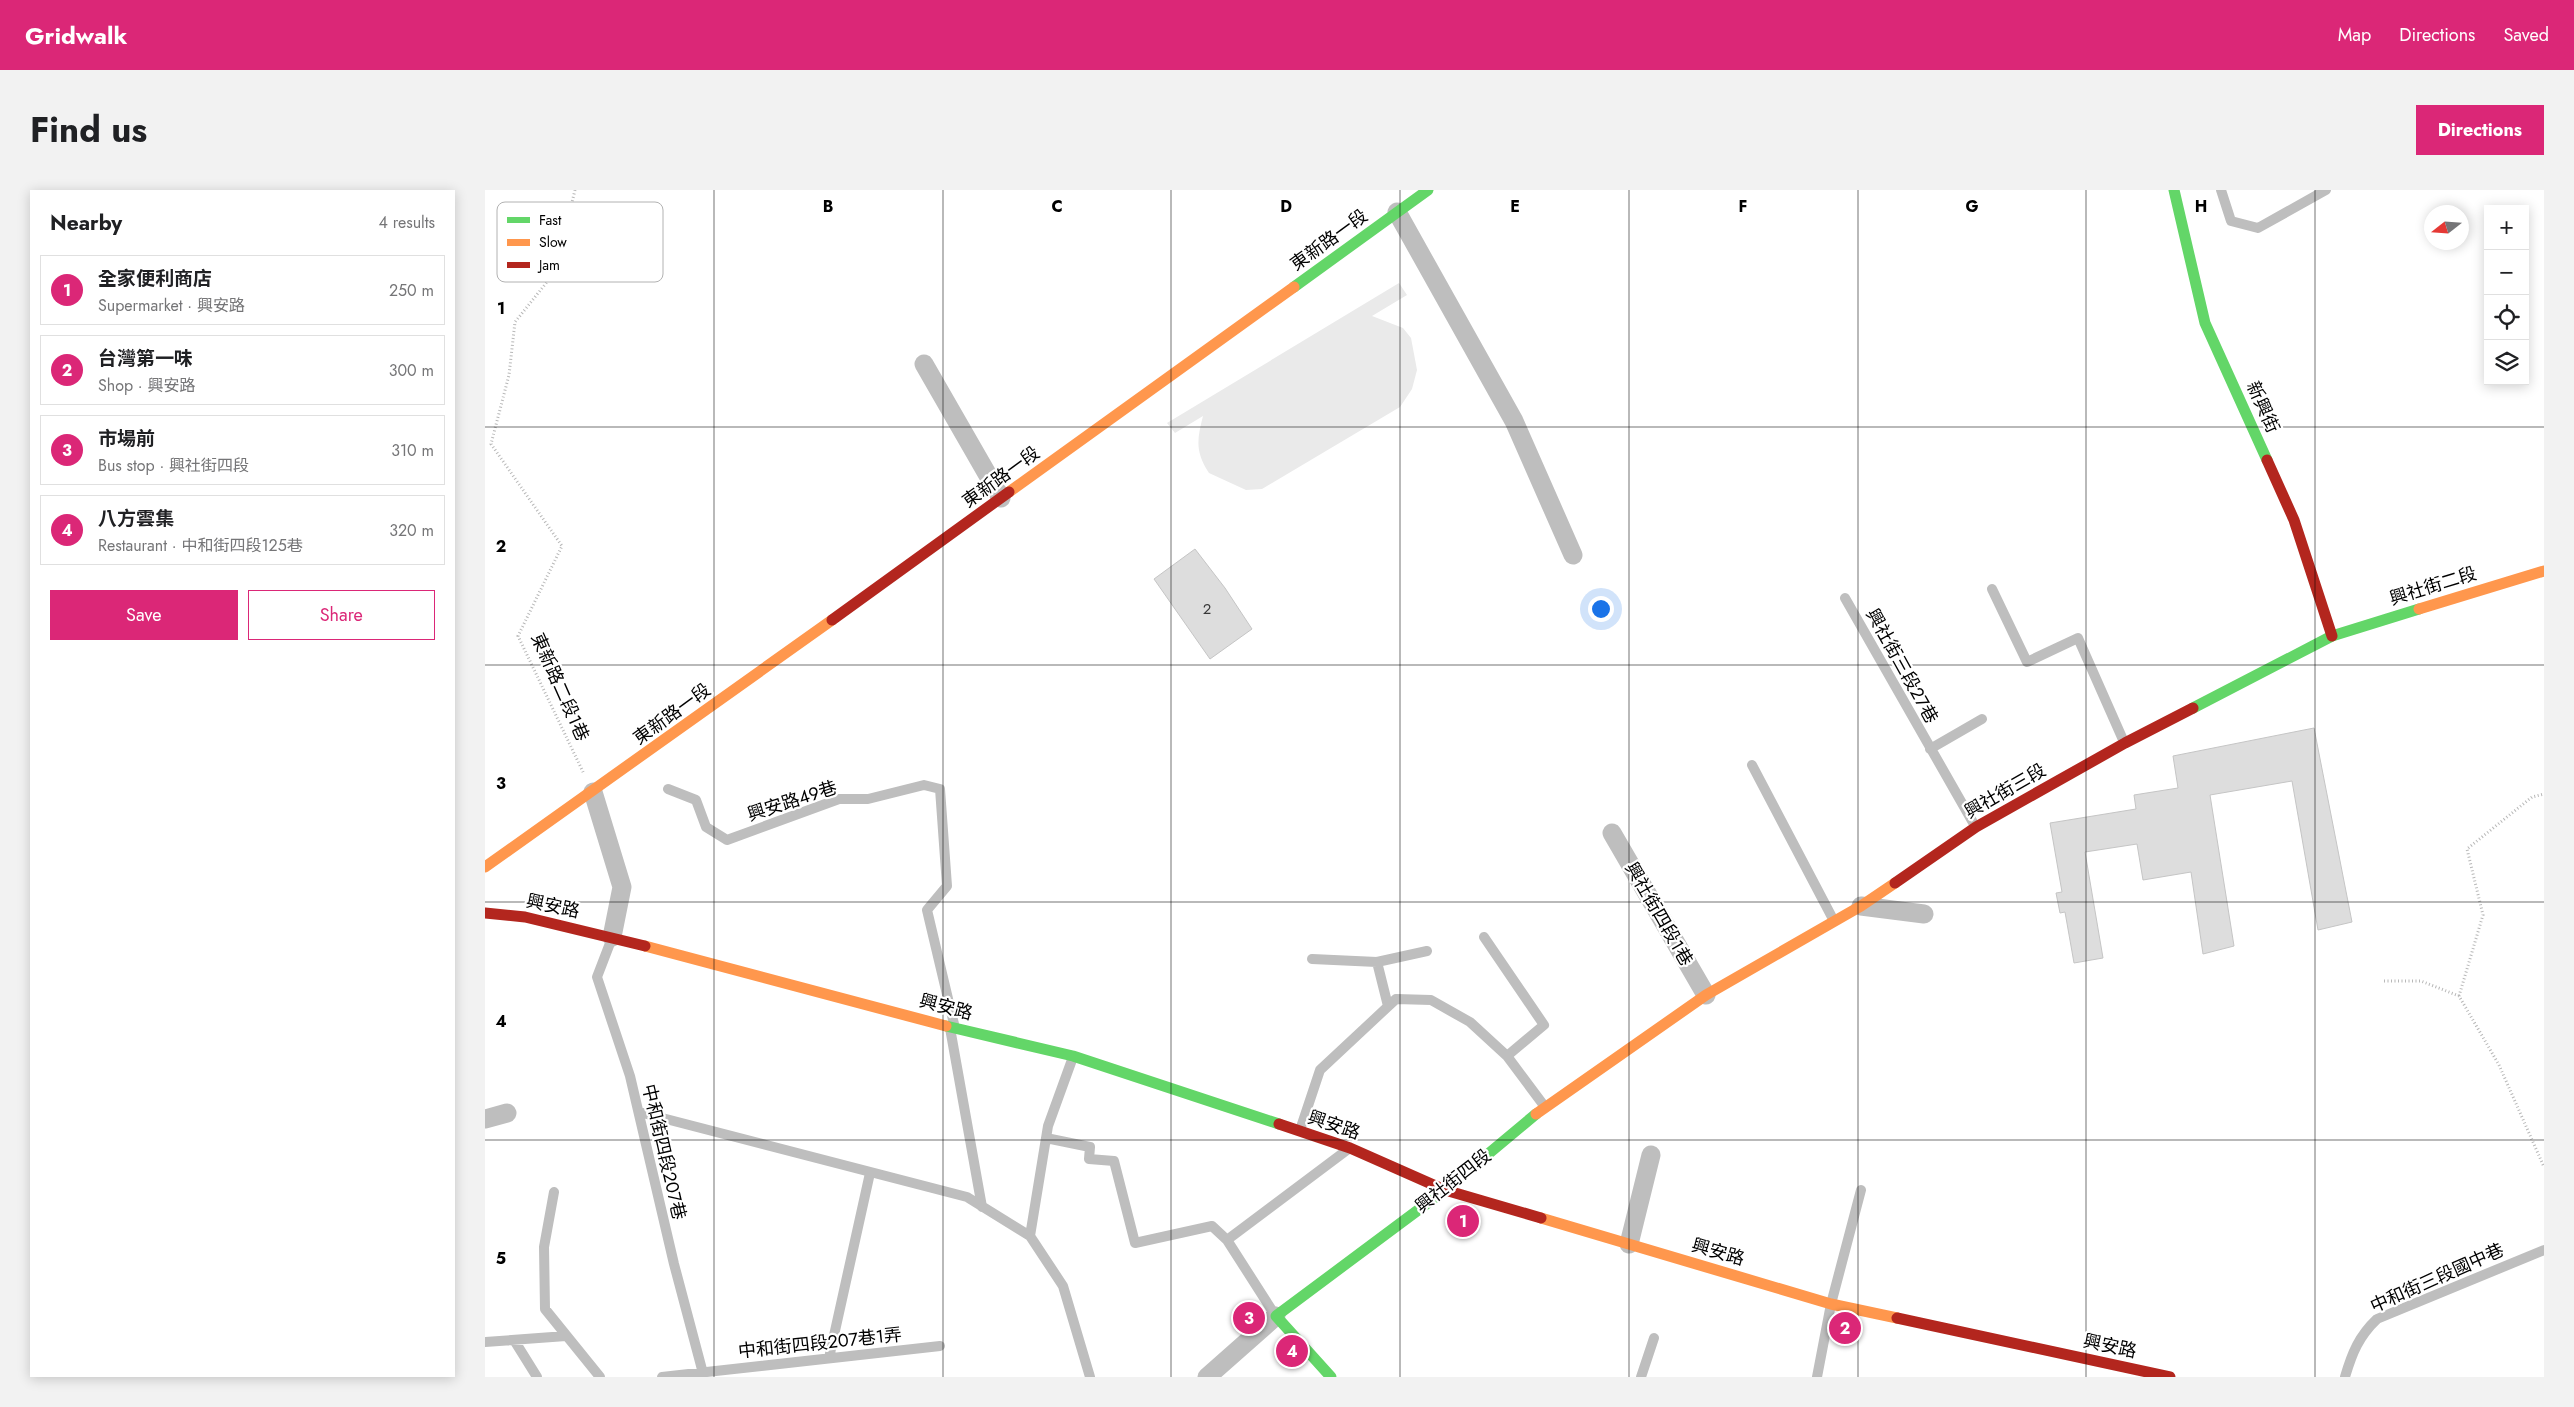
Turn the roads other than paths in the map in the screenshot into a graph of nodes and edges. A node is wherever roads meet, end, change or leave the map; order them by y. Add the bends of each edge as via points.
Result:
1 (1428, 190) edge
2 (2174, 190) edge
3 (2221, 190) edge
4 (2326, 190) edge
5 (1397, 212) junction
6 (924, 364) dead end
7 (1001, 498) junction
8 (1573, 555) dead end
9 (2544, 571) edge
10 (1992, 589) dead end
11 (1845, 598) dead end
12 (2332, 636) junction
13 (1982, 719) dead end
14 (2125, 743) junction
15 (1930, 749) junction
16 (1752, 765) dead end
17 (668, 789) dead end
18 (593, 792) junction
19 (1976, 827) junction
20 (1612, 833) dead end
21 (485, 867) edge
22 (1861, 906) junction
23 (485, 913) edge
24 (1925, 914) dead end
25 (1834, 921) junction
26 (612, 937) junction
27 (1484, 937) dead end
28 (1427, 951) dead end
29 (1312, 960) dead end
30 (1377, 962) junction
31 (1706, 994) junction
32 (1388, 1006) junction
33 (952, 1027) junction
34 (1073, 1056) junction
35 (1507, 1056) junction
36 (1545, 1107) junction
37 (639, 1112) junction
38 (507, 1113) dead end
39 (485, 1119) edge
40 (1299, 1131) junction
41 (1046, 1138) junction
42 (1350, 1148) junction
43 (1651, 1155) dead end
44 (871, 1173) junction
45 (1445, 1190) junction
46 (1861, 1190) dead end
47 (554, 1192) dead end
48 (983, 1207) junction
49 (1031, 1236) junction
50 (1227, 1240) junction
51 (1629, 1244) junction
52 (2544, 1250) edge
53 (1831, 1304) junction
54 (1276, 1316) junction
55 (566, 1336) junction
56 (1654, 1338) dead end
57 (514, 1340) junction
58 (485, 1342) edge
59 (940, 1346) dead end
60 (829, 1358) junction
61 (704, 1374) edge
62 (1217, 1374) edge
63 (537, 1377) edge
64 (600, 1377) edge
65 (662, 1377) edge
66 (1090, 1377) edge
67 (1331, 1377) edge
68 (1641, 1377) edge
69 (1817, 1377) edge
70 (2170, 1377) edge
71 (2345, 1377) edge

1 - 5 street, 東新路一段
2 - 12 street, 新興街 via 2205,323 2294,520
3 - 4 lane via 2231,220 2258,228
5 - 7 street, 東新路一段
5 - 8 street via 1514,421
6 - 7 street
7 - 18 street, 東新路一段
9 - 12 street, 興社街二段
10 - 14 lane via 2027,662 2077,638
11 - 15 lane, 興社街三段27巷
12 - 14 street, 興社街三段
13 - 15 lane, 興社街三段27巷
14 - 19 street, 興社街三段
15 - 19 lane, 興社街三段27巷
16 - 25 lane
17 - 33 lane, 興安路49巷 via 695,800 706,827 727,840 839,799 868,800 924,785 940,789 947,886 927,910
18 - 21 street, 東新路一段
18 - 26 street via 622,887
19 - 22 street, 興社街三段
20 - 31 street, 興社街四段1巷
22 - 24 street
22 - 25 street, 興社街三段
23 - 26 street, 興安路 via 525,917
25 - 31 street, 興社街三段
26 - 33 street, 興安路
26 - 37 lane, 中和街四段207巷 via 597,977
27 - 35 lane via 1545,1025
28 - 30 lane
29 - 30 lane
30 - 32 lane
31 - 36 street, 興社街四段
32 - 35 lane via 1396,999 1431,1000 1470,1022
32 - 40 lane via 1320,1070
33 - 34 street, 興安路
33 - 48 lane
34 - 40 street, 興安路
34 - 41 lane
35 - 36 lane
36 - 45 street, 興社街四段
37 - 44 lane
37 - 61 lane, 中和街四段207巷 via 674,1264
38 - 39 street
40 - 42 street, 興安路
41 - 49 lane
41 - 50 lane via 1090,1147 1089,1159 1114,1161 1135,1244 1212,1226
42 - 45 street, 興安路
42 - 50 lane
43 - 51 street
44 - 48 lane via 967,1197
44 - 60 lane
45 - 51 street, 興安路
45 - 54 street, 興社街四段
46 - 53 lane
47 - 55 lane via 544,1247 545,1308
48 - 49 lane
49 - 66 lane via 1063,1286
50 - 54 lane
51 - 53 street, 興安路
52 - 71 lane, 中和街三段國中巷 via 2377,1318 2353,1351
53 - 69 lane
53 - 70 street, 興安路
54 - 62 street, 興社街四段
54 - 67 street
55 - 57 lane
55 - 64 lane
56 - 68 lane
57 - 58 lane
57 - 63 lane
59 - 60 lane, 中和街四段207巷1弄
60 - 61 lane, 中和街四段207巷1弄
61 - 65 lane, 中和街四段207巷1弄

